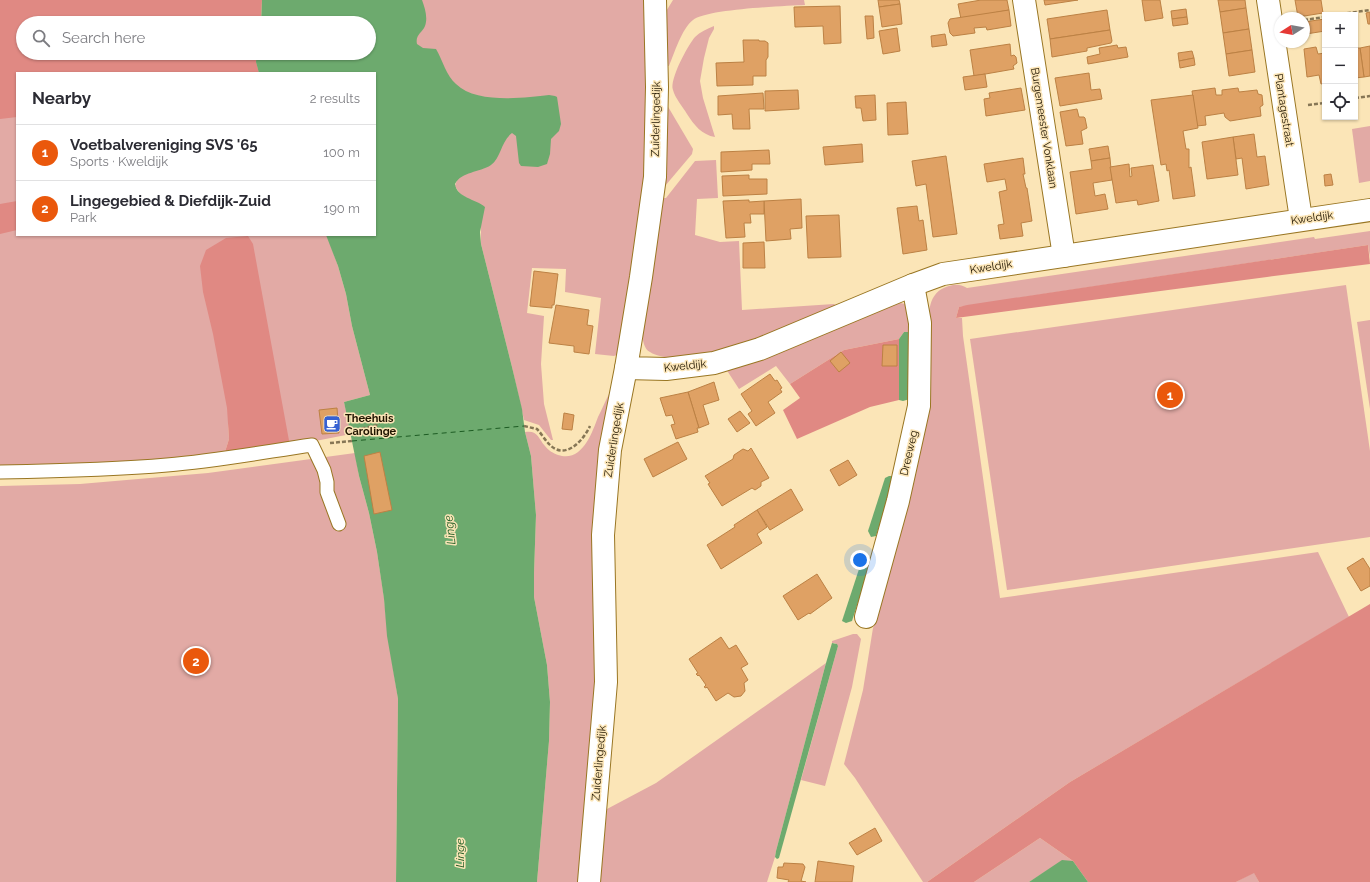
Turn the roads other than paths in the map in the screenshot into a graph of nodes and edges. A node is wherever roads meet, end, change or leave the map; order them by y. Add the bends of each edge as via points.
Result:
1 (1024, 0) edge
2 (1268, 0) edge
3 (659, 4) edge
4 (1370, 210) edge
5 (1301, 219) junction
6 (1064, 256) junction
7 (913, 285) junction
8 (626, 368) junction
9 (0, 472) edge
10 (339, 524) dead end
11 (866, 617) dead end
12 (590, 882) edge

1 - 6 street, Burgemeester Vonklaan
2 - 5 street, Plantagestraat
3 - 8 street, Zuiderlingedijk via 655,177
4 - 5 street, Kweldijk
5 - 6 street, Kweldijk
6 - 7 street, Kweldijk via 943,274
7 - 8 street, Kweldijk via 760,349 720,361 666,369
7 - 11 street, Dreeweg via 920,323 919,406 898,501
8 - 12 street, Zuiderlingedijk via 610,450 603,535 606,682
9 - 10 lane via 168,465 312,445 324,470 327,492

